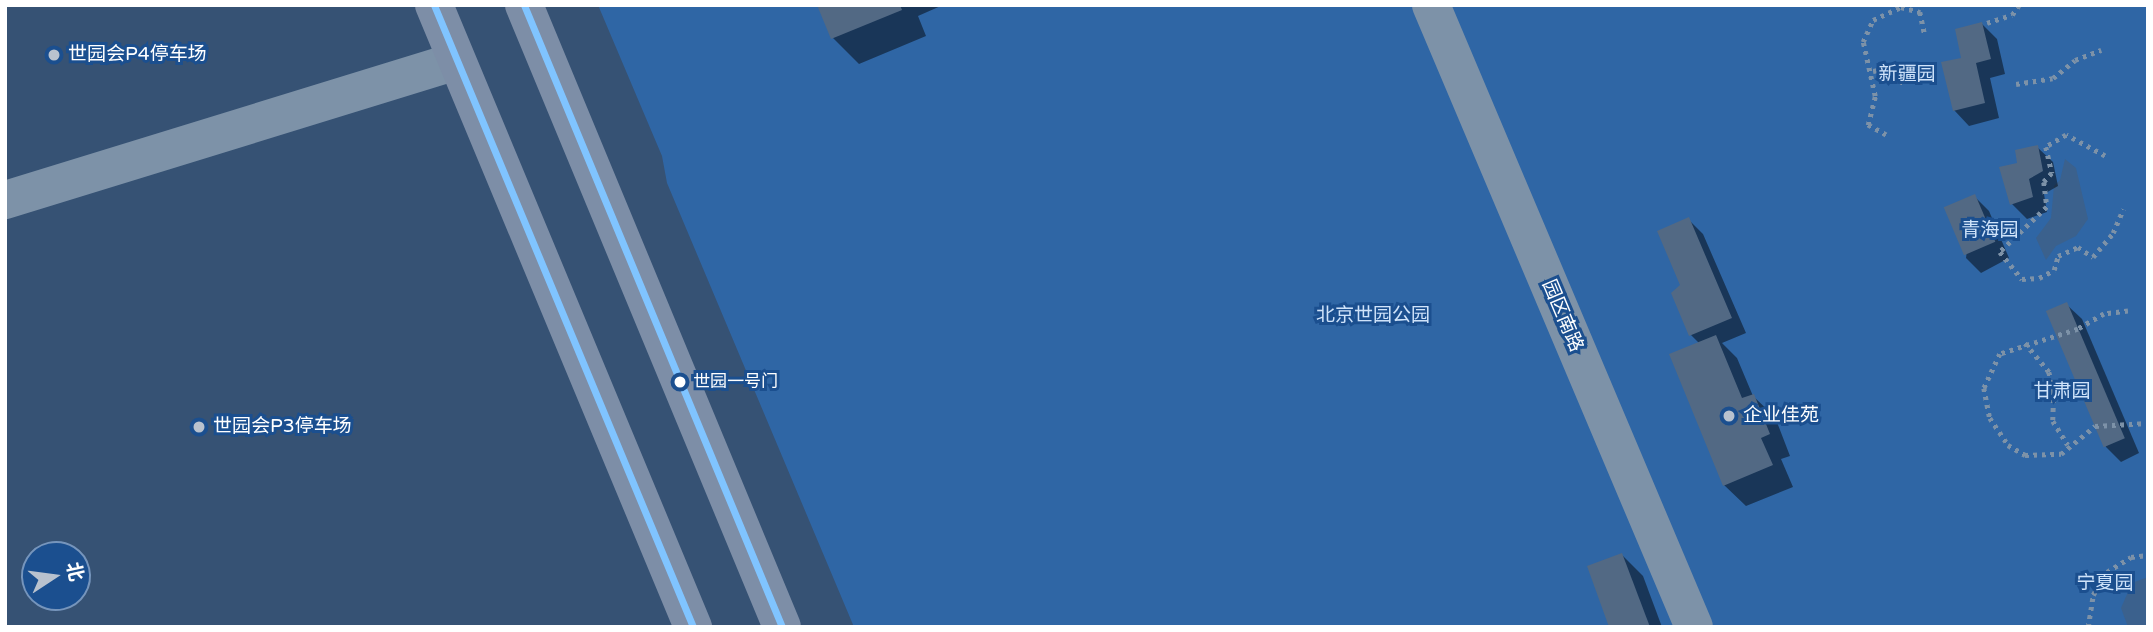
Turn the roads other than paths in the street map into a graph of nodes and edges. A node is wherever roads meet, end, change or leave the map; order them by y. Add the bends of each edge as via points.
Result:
1 (434, 5) edge
2 (524, 5) edge
3 (1432, 5) edge
4 (456, 61) junction
5 (5, 200) edge
6 (693, 627) edge
7 (782, 627) edge
8 (1694, 627) edge

1 - 4 main road
2 - 7 main road
3 - 8 street, 园区南路
4 - 5 street
4 - 6 main road

